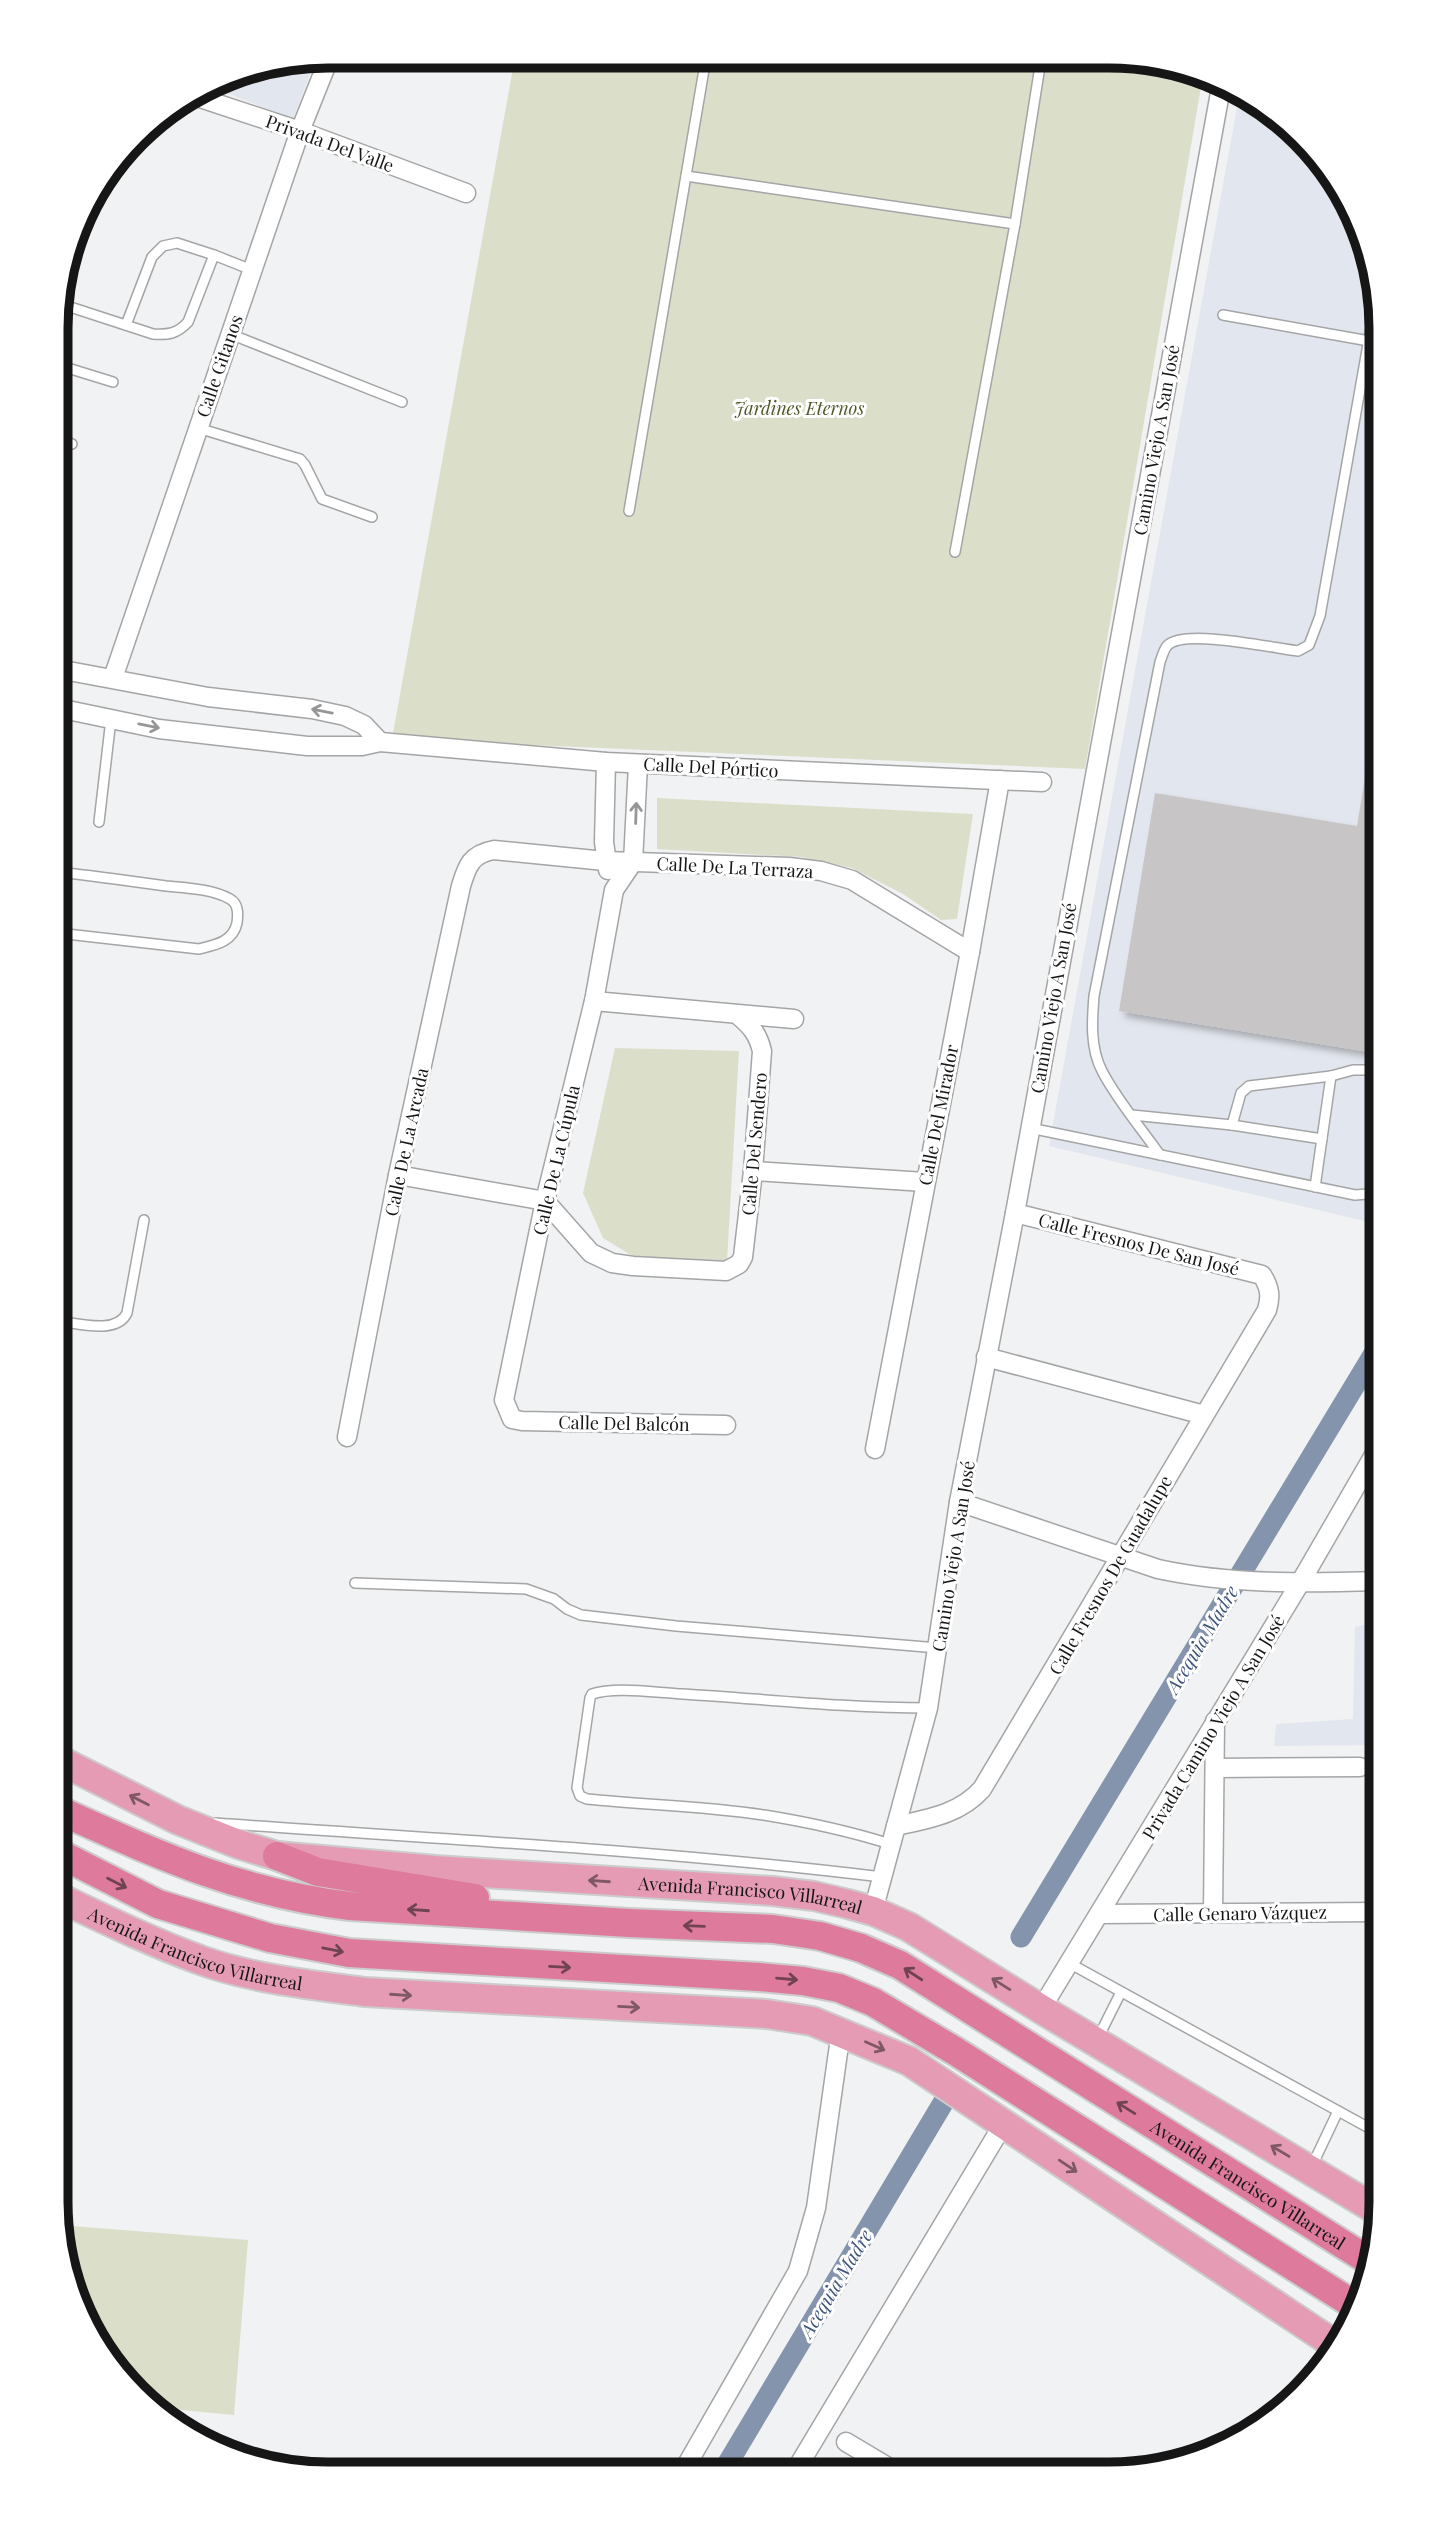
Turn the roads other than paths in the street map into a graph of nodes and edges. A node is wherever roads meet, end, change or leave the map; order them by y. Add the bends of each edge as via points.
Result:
1 (325, 68) edge
2 (704, 68) edge
3 (1040, 68) edge
4 (1220, 93) edge
5 (205, 99) edge
6 (300, 131) junction
7 (686, 176) junction
8 (466, 193) dead end
9 (1015, 224) junction
10 (214, 255) junction
11 (252, 270) junction
12 (69, 307) edge
13 (1223, 315) dead end
14 (126, 325) junction
15 (230, 334) junction
16 (1369, 341) joint
17 (68, 368) edge
18 (113, 382) dead end
19 (402, 402) dead end
20 (198, 428) junction
21 (68, 443) edge
22 (72, 444) dead end
23 (629, 511) dead end
24 (372, 517) dead end
25 (955, 552) dead end
26 (68, 671) edge
27 (113, 678) junction
28 (68, 710) edge
29 (111, 719) junction
30 (380, 742) junction
31 (607, 762) junction
32 (638, 764) junction
33 (1000, 780) junction
34 (1042, 782) dead end
35 (99, 822) dead end
36 (480, 852) joint
37 (605, 861) junction
38 (632, 862) junction
39 (68, 873) edge
40 (614, 890) junction
41 (68, 934) edge
42 (970, 952) junction
43 (594, 1001) junction
44 (739, 1016) junction
45 (794, 1019) dead end
46 (1369, 1070) edge
47 (1331, 1076) junction
48 (1132, 1115) junction
49 (1232, 1125) junction
50 (1030, 1128) junction
51 (1322, 1139) junction
52 (1160, 1155) junction
53 (753, 1171) junction
54 (398, 1175) junction
55 (925, 1182) junction
56 (1315, 1187) junction
57 (1369, 1194) edge
58 (545, 1201) junction
59 (1015, 1213) junction
60 (144, 1220) dead end
61 (1262, 1275) joint
62 (68, 1322) edge
63 (986, 1357) junction
64 (1204, 1415) junction
65 (522, 1421) joint
66 (726, 1425) dead end
67 (347, 1437) dead end
68 (875, 1449) dead end
69 (1369, 1464) edge
70 (959, 1503) junction
71 (1122, 1556) junction
72 (1369, 1581) edge
73 (355, 1583) dead end
74 (1300, 1583) junction
75 (939, 1648) junction
76 (928, 1708) junction
77 (1215, 1721) junction
78 (68, 1765) edge
79 (1360, 1767) dead end
80 (1215, 1769) junction
81 (68, 1814) edge
82 (178, 1820) junction
83 (896, 1826) junction
84 (890, 1844) junction
85 (277, 1856) junction
86 (68, 1858) edge
87 (882, 1877) junction
88 (68, 1902) edge
89 (873, 1911) junction
90 (1213, 1912) junction
91 (1369, 1912) edge
92 (1099, 1914) junction
93 (629, 1923) junction
94 (1069, 1963) junction
95 (1121, 1992) junction
96 (1041, 2009) junction
97 (841, 2031) junction
98 (1096, 2042) junction
99 (1338, 2112) junction
100 (1004, 2123) junction
101 (1369, 2128) edge
102 (1310, 2169) junction
103 (1369, 2204) edge
104 (1363, 2257) edge
105 (1347, 2305) edge
106 (1329, 2340) edge
107 (846, 2441) dead end
108 (688, 2462) edge
109 (801, 2462) edge
110 (879, 2462) edge

1 - 6 street, Calle Gitanos
2 - 7 lane
3 - 9 lane
4 - 50 street, Camino Viejo A San José
5 - 6 street, Privada Del Valle
6 - 8 street, Privada Del Valle
6 - 11 street, Calle Gitanos
7 - 9 lane
7 - 23 lane
9 - 25 lane
10 - 11 lane
10 - 14 lane via 188,322 180,330 153,334
10 - 14 lane via 177,243 163,246 152,257
11 - 15 street, Calle Gitanos
12 - 14 lane
13 - 16 lane
15 - 19 lane
15 - 20 street, Calle Gitanos
16 - 48 lane via 1320,615 1309,645 1298,651 1197,637 1179,639 1167,646 1160,662 1092,1020 1100,1069
17 - 18 lane
20 - 24 lane via 300,459 322,499
20 - 27 street, Calle Gitanos
21 - 22 lane
26 - 27 street
30 -> 27 street via 363,725 345,716
28 - 29 street, Calle Del Pórtico
29 -> 30 street, Calle Del Pórtico via 307,746
29 - 35 lane
30 - 31 street, Calle Del Pórtico
31 - 32 street, Calle Del Pórtico
31 - 37 street, Calle De La Cúpula
32 - 33 street, Calle Del Pórtico
38 -> 32 street, Calle De La Cúpula
33 - 34 street, Calle Del Pórtico
33 - 42 street, Calle Del Mirador
36 - 37 street, Calle De La Terraza
36 - 54 street, Calle De La Arcada via 460,886
37 - 38 street, Calle De La Terraza
37 - 40 street, Calle De La Cúpula
38 - 40 street, Calle De La Cúpula
38 - 42 street, Calle De La Terraza via 789,867 852,880
39 - 41 lane via 206,891 231,899 238,911 230,937 199,949
40 - 43 street, Calle De La Cúpula
42 - 55 street, Calle Del Mirador
43 - 44 street
43 - 58 street, Calle De La Cúpula
44 - 45 street
44 - 53 street, Calle Del Sendero via 759,1037 762,1051
46 - 47 lane
47 - 49 lane via 1249,1086 1241,1093
47 - 51 lane
48 - 49 lane
48 - 52 lane
49 - 51 lane
50 - 52 lane
50 - 59 street, Camino Viejo A San José
51 - 56 lane
52 - 56 lane
53 - 55 street
53 - 58 street, Calle Del Sendero via 743,1257 726,1271 612,1263 591,1253
54 - 58 street
54 - 67 street, Calle De La Arcada
55 - 68 street, Calle Del Mirador
56 - 57 lane
58 - 65 street, Calle De La Cúpula via 505,1388 504,1400 512,1419
59 - 61 street, Calle Fresnos De San José
59 - 63 street, Camino Viejo A San José
60 - 62 lane via 124,1320 113,1325
61 - 64 street, Calle Fresnos De Guadalupe via 1269,1286 1267,1310
63 - 64 street
63 - 70 street, Camino Viejo A San José
64 - 71 street, Calle Fresnos De Guadalupe
65 - 66 street, Calle Del Balcón
69 - 74 street, Privada Camino Viejo A San José
70 - 71 street
70 - 75 street, Camino Viejo A San José
71 - 74 street via 1158,1569 1223,1579
71 - 83 street, Calle Fresnos De Guadalupe via 982,1789 958,1808
72 - 74 street
73 - 75 lane via 526,1589 581,1615
74 - 77 street, Privada Camino Viejo A San José
75 - 76 street, Camino Viejo A San José
76 - 83 street, Camino Viejo A San José
76 - 84 lane via 650,1692 603,1692 590,1698 580,1796 762,1815
77 - 80 street
77 - 92 street, Privada Camino Viejo A San José
82 -> 78 main road, Avenida Francisco Villarreal
79 - 80 street
80 - 90 street
93 -> 81 highway, Avenida Francisco Villarreal via 307,1901 212,1876
82 - 85 main road, Avenida Francisco Villarreal
82 - 87 lane via 765,1863
83 - 84 street, Camino Viejo A San José
84 - 87 street, Camino Viejo A San José
89 -> 85 main road, Avenida Francisco Villarreal via 772,1891
85 - 93 highway via 318,1872
86 -> 105 highway, Avenida Francisco Villarreal via 158,1904 270,1938 349,1953 759,1977 839,1988 873,2002 955,2051
87 - 89 street, Camino Viejo A San José
88 -> 97 main road, Avenida Francisco Villarreal via 205,1962 306,1984 431,1997 767,2014
96 -> 89 main road, Avenida Francisco Villarreal via 909,1927
90 - 91 street, Calle Genaro Vázquez
90 - 92 street, Calle Genaro Vázquez
92 - 94 street, Privada Camino Viejo A San José
104 -> 93 highway, Avenida Francisco Villarreal via 900,1965 820,1936 773,1929
94 - 95 lane
94 - 96 street, Privada Camino Viejo A San José
95 - 98 lane
95 - 99 lane
96 - 98 main road, Avenida Francisco Villarreal
97 -> 100 main road, Avenida Francisco Villarreal via 909,2062
97 - 108 street via 817,2208 798,2271
102 -> 98 main road, Avenida Francisco Villarreal
99 - 101 lane
99 - 102 lane
100 -> 106 main road, Avenida Francisco Villarreal
100 - 109 street
102 - 103 main road, Avenida Francisco Villarreal
107 - 110 street

